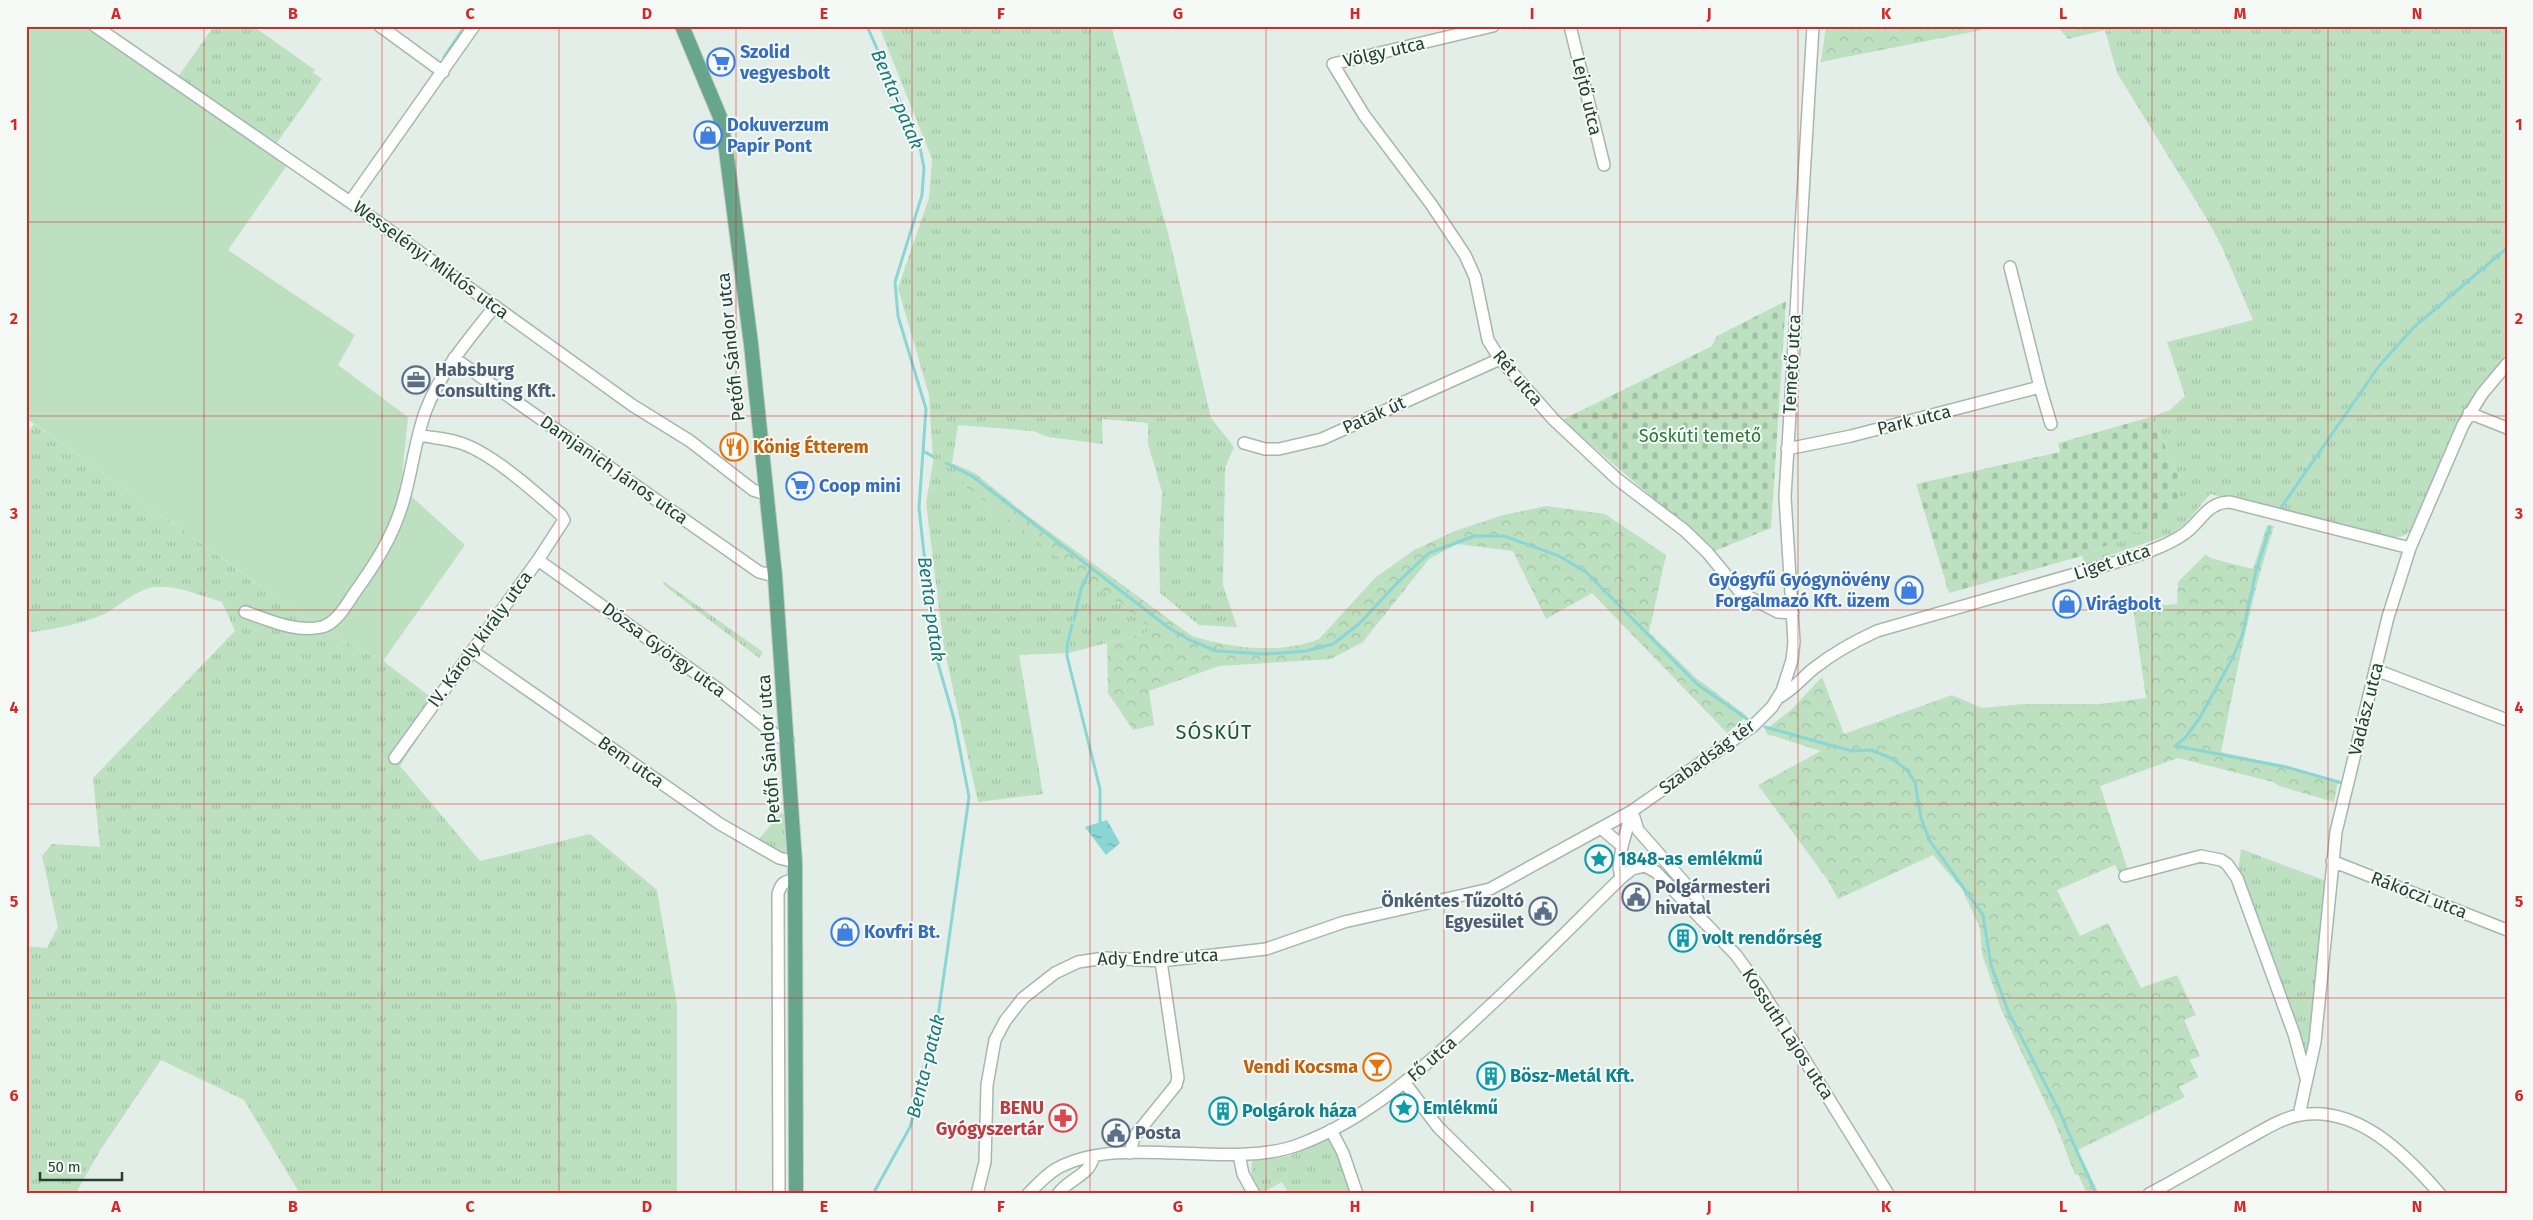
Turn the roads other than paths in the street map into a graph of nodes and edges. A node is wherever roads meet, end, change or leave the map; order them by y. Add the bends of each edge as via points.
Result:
1 (95, 26) edge
2 (380, 26) edge
3 (474, 26) edge
4 (682, 26) edge
5 (1493, 26) edge
6 (1570, 26) edge
7 (1813, 26) edge
8 (1333, 64) joint
9 (443, 72) junction
10 (1604, 165) dead end
11 (350, 202) junction
12 (2010, 267) dead end
13 (495, 306) junction
14 (454, 358) junction
15 (1500, 359) junction
16 (2507, 364) edge
17 (2040, 387) junction
18 (2469, 413) junction
19 (2051, 424) dead end
20 (2507, 428) edge
21 (419, 435) junction
22 (1244, 442) dead end
23 (1787, 449) junction
24 (766, 494) junction
25 (2410, 548) junction
26 (538, 560) junction
27 (775, 576) junction
28 (244, 612) dead end
29 (1793, 614) junction
30 (472, 651) junction
31 (1792, 660) junction
32 (1812, 670) junction
33 (2376, 670) junction
34 (1778, 698) junction
35 (2507, 720) edge
36 (788, 740) junction
37 (395, 758) dead end
38 (1632, 811) junction
39 (1601, 828) junction
40 (1622, 846) junction
41 (2332, 861) junction
42 (795, 862) junction
43 (2125, 876) dead end
44 (1622, 878) junction
45 (795, 880) junction
46 (1701, 919) junction
47 (2507, 930) edge
48 (1160, 961) junction
49 (2306, 1081) junction
50 (1405, 1082) junction
51 (2299, 1115) junction
52 (1331, 1130) junction
53 (1130, 1153) junction
54 (1239, 1155) junction
55 (1093, 1158) junction
56 (1252, 1191) edge
57 (779, 1194) edge
58 (796, 1194) edge
59 (977, 1194) edge
60 (1028, 1194) edge
61 (1058, 1194) edge
62 (1240, 1194) edge
63 (1357, 1194) edge
64 (1506, 1194) edge
65 (1888, 1194) edge
66 (2149, 1194) edge
67 (2440, 1194) edge

1 - 11 street, Wesselényi Miklós utca
2 - 9 street
3 - 9 street
4 - 24 main road, Petőfi Sándor utca via 720,117 726,150
5 - 8 street, Völgy utca
6 - 10 street, Lejtő utca
7 - 23 street, Temető utca
8 - 15 street, Rét utca via 1364,115 1465,255 1475,277 1488,340
9 - 11 street
11 - 13 street, Wesselényi Miklós utca
12 - 17 street
13 - 14 street
13 - 24 street, Wesselényi Miklós utca via 632,405 690,441 753,490
14 - 21 street via 436,385
14 - 27 street, Damjanich János utca via 760,572
15 - 22 street, Patak út via 1322,439 1279,449 1265,449
15 - 29 street, Rét utca via 1567,434 1626,487 1684,530 1741,593 1778,612
16 - 18 street, Vadász utca
17 - 19 street
17 - 23 street, Park utca
18 - 20 street
18 - 25 street, Vadász utca
21 - 26 street, IV. Károly király utca via 468,446 517,477 561,515 564,520
21 - 28 street via 396,525 378,560 341,614 324,627 306,629
23 - 29 street, Temető utca via 1786,542
24 - 27 main road, Petőfi Sándor utca
25 - 32 street, Liget utca via 2223,502 2208,509 2184,534 2151,550 1877,631 1860,638
25 - 33 street, Vadász utca via 2388,617
26 - 30 street, IV. Károly király utca
26 - 36 street, Dózsa György utca via 718,689 777,736
27 - 36 main road, Petőfi Sándor utca
29 - 31 street, Temető utca
30 - 37 street, IV. Károly király utca
30 - 42 street, Bem utca via 720,824 779,858
31 - 32 street
31 - 34 street, Temető utca
32 - 34 street, Liget utca via 1793,690
33 - 35 street
33 - 41 street, Vadász utca via 2336,832
34 - 38 street, Szabadság tér via 1753,726
36 - 42 main road, Petőfi Sándor utca
38 - 39 street, Ady Endre utca
38 - 40 street
38 - 46 street via 1638,830 1696,896
39 - 40 street
39 - 48 street, Ady Endre utca via 1490,888 1344,922 1266,949
40 - 44 street via 1619,867
41 - 47 street, Rákóczi utca
41 - 49 street, Vadász utca via 2315,1042
42 - 45 main road, Petőfi Sándor utca
43 - 49 street, Vadász utca via 2201,856 2214,857 2232,870 2243,891 2294,1034
44 - 46 street, Kossuth Lajos utca via 1639,866 1652,868
44 - 50 street, Fő utca via 1505,992
45 - 57 street via 780,885 778,894
45 - 58 main road, Petőfi Sándor utca
46 - 65 street, Kossuth Lajos utca via 1736,955 1760,988
48 - 53 street via 1178,1078 1176,1085 1134,1138
48 - 59 street, Ady Endre utca via 1105,958 1078,962 1035,987 1015,1007 1000,1030 989,1066 985,1162
49 - 51 street, Vadász utca
50 - 52 street, Fő utca
50 - 64 street via 1438,1127
51 - 66 street via 2282,1120
51 - 67 street via 2328,1115 2378,1134 2408,1158
52 - 54 street, Fő utca via 1282,1150
52 - 63 street
53 - 54 street, Fő utca
53 - 55 street, Fő utca
54 - 56 street via 1240,1167
55 - 60 street, Fő utca via 1057,1169
55 - 61 street via 1086,1172 1067,1183
56 - 62 street

